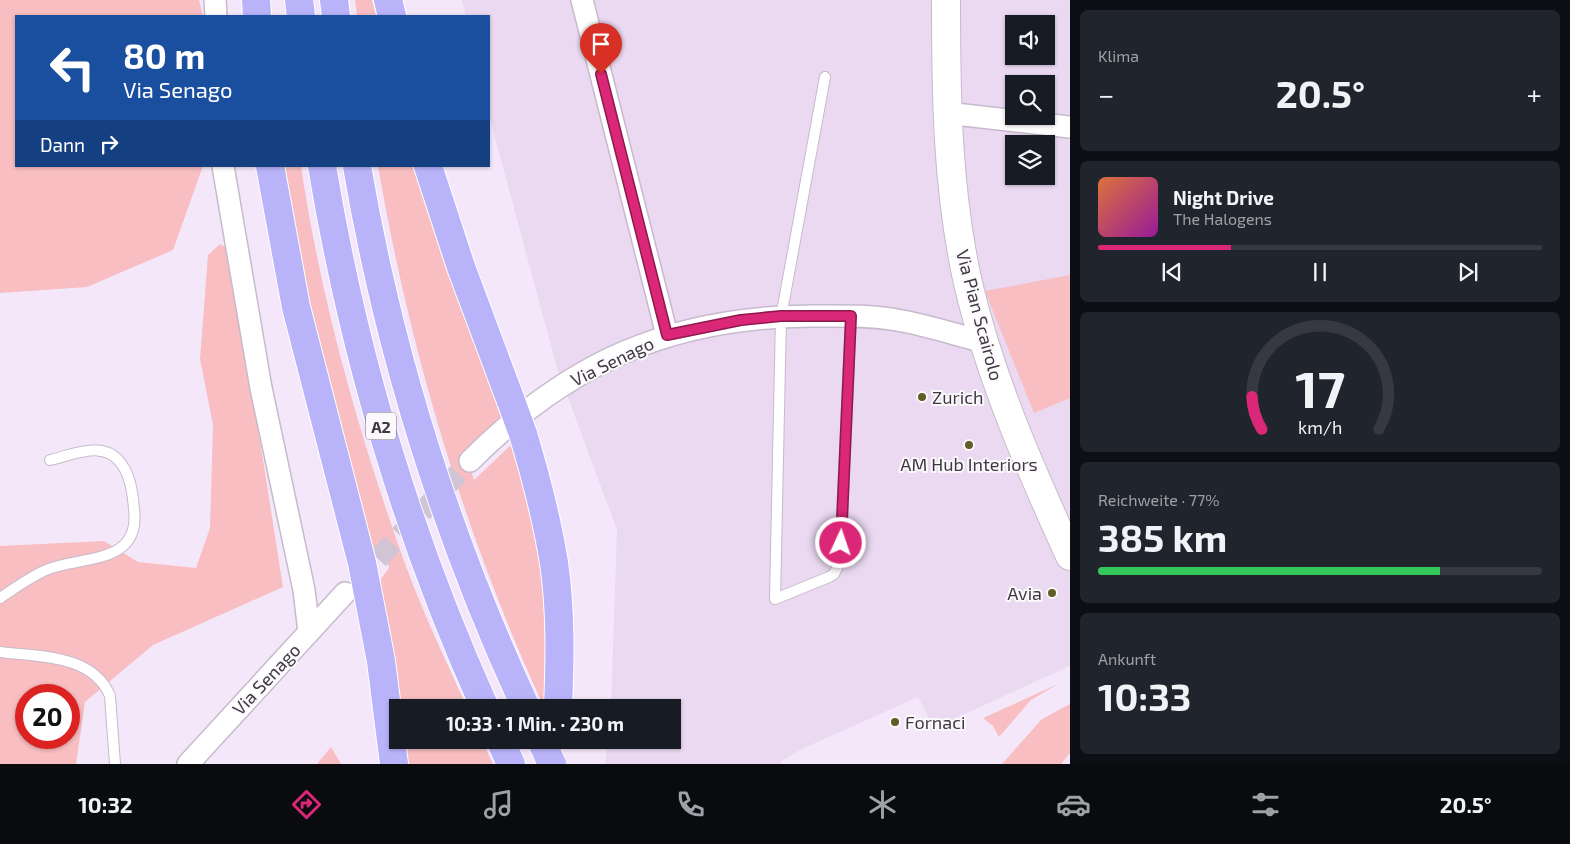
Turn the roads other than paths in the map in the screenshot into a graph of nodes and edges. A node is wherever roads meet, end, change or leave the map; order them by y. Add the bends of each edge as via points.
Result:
1 (215, 0) edge
2 (256, 0) edge
3 (299, 0) edge
4 (334, 0) edge
5 (388, 0) edge
6 (582, 0) edge
7 (946, 0) edge
8 (216, 15) edge
9 (257, 15) edge
10 (301, 15) edge
11 (336, 15) edge
12 (392, 15) edge
13 (825, 77) dead end
14 (946, 113) junction
15 (1070, 127) edge
16 (223, 167) edge
17 (270, 167) edge
18 (322, 167) edge
19 (356, 167) edge
20 (428, 167) edge
21 (781, 316) junction
22 (851, 316) junction
23 (667, 335) junction
24 (985, 342) junction
25 (50, 460) dead end
26 (470, 461) tunnel mouth
27 (1070, 556) edge
28 (345, 594) tunnel mouth
29 (0, 598) edge
30 (309, 632) junction
31 (0, 652) edge
32 (481, 699) edge
33 (522, 699) edge
34 (558, 699) edge
35 (504, 749) edge
36 (545, 749) edge
37 (553, 749) edge
38 (115, 764) edge
39 (188, 764) edge
40 (394, 764) edge
41 (511, 764) edge
42 (551, 764) edge

1 - 8 street
2 - 9 highway
3 - 10 highway
4 - 11 highway
5 - 12 highway
6 - 23 street
7 - 14 main road, Via Pian Scairolo
13 - 21 lane
14 - 15 street
14 - 24 main road, Via Pian Scairolo via 961,246
16 - 30 street via 261,388 304,590
17 - 40 highway via 298,315 364,572 381,661
18 - 32 highway, A2 via 348,300 389,453 423,554
19 - 33 highway, A2 via 383,295 409,395 476,593
20 - 34 highway, bridge via 511,401 545,513 559,615
21 - 22 street, Via Senago
21 - 22 lane via 775,599 829,577 840,562
21 - 23 street, Via Senago via 729,321
22 - 24 street, Via Senago via 897,320
23 - 26 street, Via Senago via 602,363 535,402
24 - 27 main road, Via Pian Scairolo via 1006,404
25 - 29 lane via 99,449 111,452 126,471 136,523 126,544 111,554 48,570
28 - 30 street, Via Senago
30 - 39 street, Via Senago
31 - 38 lane via 66,661 97,676 110,696
35 - 41 highway
36 - 42 highway, bridge
37 - 42 highway

